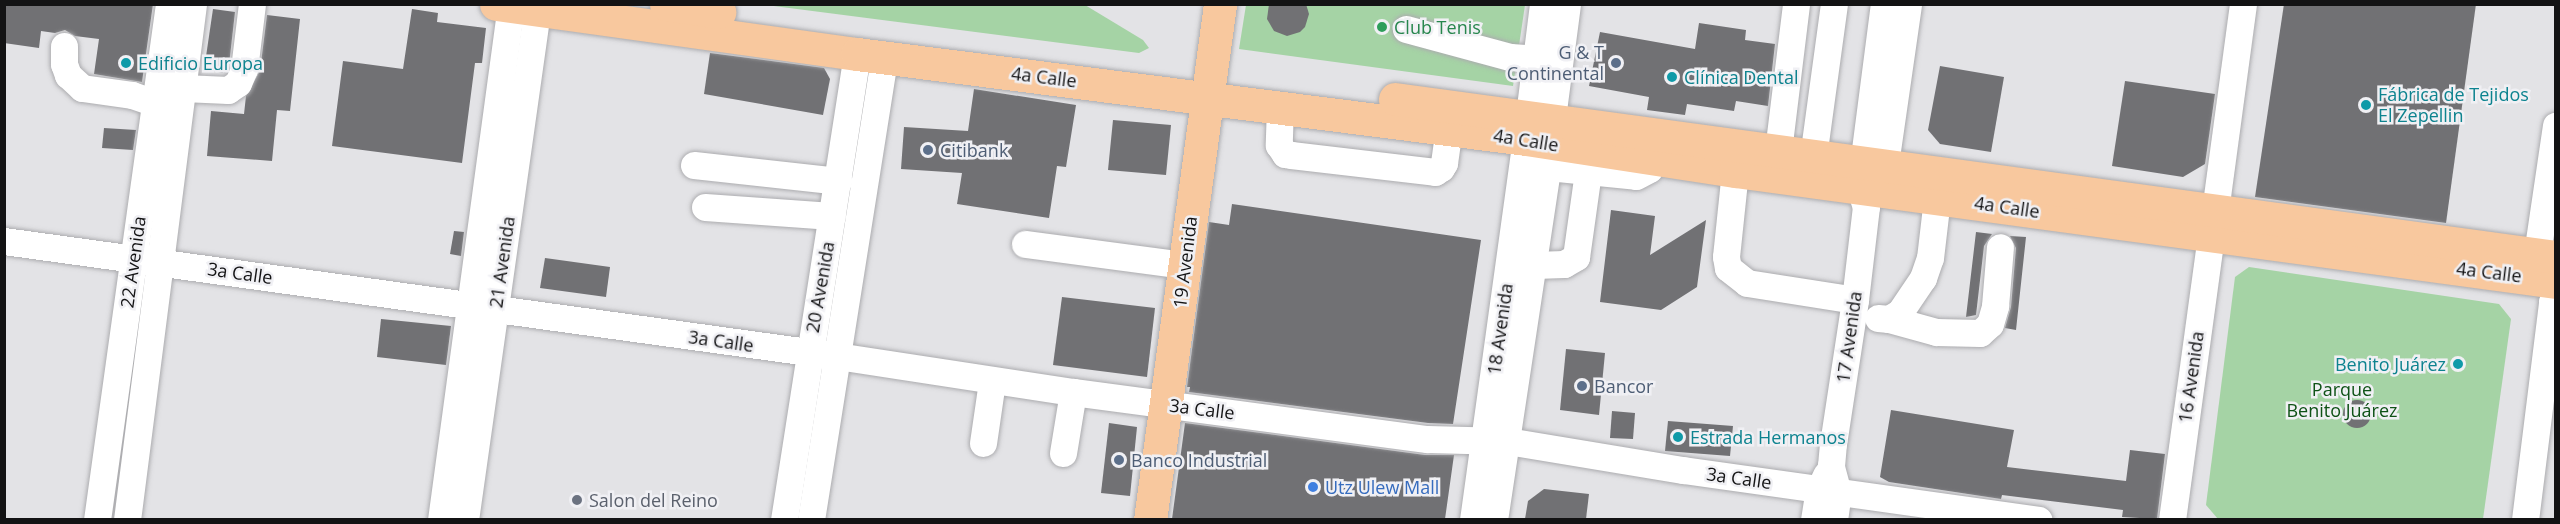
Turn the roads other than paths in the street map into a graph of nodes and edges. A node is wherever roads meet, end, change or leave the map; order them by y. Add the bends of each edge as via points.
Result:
1 (169, 4) edge
2 (193, 4) edge
3 (252, 4) edge
4 (666, 4) edge
5 (1199, 4) edge
6 (1220, 4) edge
7 (1543, 4) edge
8 (1567, 4) edge
9 (1796, 4) edge
10 (1834, 4) edge
11 (1884, 4) edge
12 (1908, 4) edge
13 (2243, 4) edge
14 (518, 6) edge
15 (1406, 29) dead end
16 (64, 46) dead end
17 (871, 55) junction
18 (1536, 59) junction
19 (1198, 85) junction
20 (173, 101) junction
21 (1280, 107) junction
22 (2556, 125) edge
23 (1449, 129) junction
24 (1541, 137) junction
25 (1778, 151) junction
26 (1813, 157) junction
27 (1590, 161) junction
28 (694, 165) dead end
29 (1735, 171) junction
30 (838, 181) junction
31 (1871, 183) junction
32 (1937, 198) junction
33 (705, 207) dead end
34 (832, 216) junction
35 (2213, 223) junction
36 (4, 241) edge
37 (1025, 244) dead end
38 (2000, 247) dead end
39 (134, 258) junction
40 (160, 262) junction
41 (1176, 264) junction
42 (1534, 264) junction
43 (2548, 278) edge
44 (483, 308) junction
45 (1854, 308) junction
46 (1889, 319) junction
47 (809, 352) junction
48 (837, 356) junction
49 (992, 381) junction
50 (1073, 392) junction
51 (1157, 403) junction
52 (2546, 437) edge
53 (983, 443) dead end
54 (1494, 450) junction
55 (1064, 453) dead end
56 (1826, 507) edge
57 (2010, 518) edge
58 (97, 519) edge
59 (127, 519) edge
60 (441, 519) edge
61 (465, 519) edge
62 (784, 519) edge
63 (811, 519) edge
64 (1131, 519) edge
65 (1150, 519) edge
66 (1473, 519) edge
67 (1494, 519) edge
68 (1899, 519) edge
69 (2040, 519) edge
70 (2172, 519) edge
71 (2525, 519) edge

1 - 20 street, 22 Avenida
2 - 20 street, 22 Avenida
3 - 20 street via 244,69 238,83 228,90
4 - 19 main road, 4a Calle
5 - 19 main road, 19 Avenida
6 - 19 main road, 19 Avenida
7 - 18 street, 18 Avenida
8 - 24 street, 18 Avenida
9 - 25 street
10 - 26 street
11 - 31 street, 17 Avenida
12 - 31 street, 17 Avenida
13 - 35 street, 16 Avenida
14 - 17 main road, 4a Calle
14 - 44 street, 21 Avenida
15 - 18 street via 1510,57
16 - 20 street via 64,64 82,88
17 - 19 main road, 4a Calle
17 - 30 street, 20 Avenida
17 - 48 street, 20 Avenida
18 - 24 street, 18 Avenida
19 - 21 main road, 4a Calle
19 - 24 main road, 4a Calle
19 - 41 main road, 19 Avenida
20 - 39 street, 22 Avenida
20 - 40 street, 22 Avenida
21 - 23 main road, 4a Calle
21 - 23 street via 1279,145 1291,155 1435,172 1444,162
22 - 43 street
23 - 24 main road, 4a Calle
24 - 25 main road, 4a Calle
24 - 27 main road, 4a Calle
24 - 42 street, 18 Avenida
24 - 54 street, 18 Avenida
25 - 26 main road, 4a Calle
26 - 31 main road, 4a Calle
27 - 29 main road, 4a Calle via 1654,158
27 - 42 street via 1576,257 1564,264
28 - 30 street
29 - 31 main road, 4a Calle
29 - 45 street via 1728,268 1747,283
30 - 34 street, 20 Avenida
31 - 32 main road, 4a Calle
31 - 35 main road, 4a Calle
31 - 45 street, 17 Avenida
32 - 35 main road, 4a Calle
32 - 46 street via 1930,258 1923,278 1911,299
33 - 34 street
34 - 47 street, 20 Avenida
35 - 43 main road, 4a Calle
35 - 70 street, 16 Avenida
36 - 39 street, 3a Calle
37 - 41 street
38 - 46 street via 1995,306 1990,324 1980,333 1936,332
39 - 40 street, 3a Calle
39 - 58 street, 22 Avenida
40 - 44 street, 3a Calle
40 - 59 street, 22 Avenida
41 - 51 main road, 19 Avenida
42 - 54 street, 18 Avenida
43 - 52 street
44 - 47 street, 3a Calle
44 - 60 street, 21 Avenida
44 - 61 street, 21 Avenida
45 - 46 street
45 - 56 street, 17 Avenida
47 - 48 street, 3a Calle
47 - 62 street, 20 Avenida
48 - 49 street, 3a Calle
48 - 63 street, 20 Avenida
49 - 50 street, 3a Calle
49 - 53 street
50 - 51 street, 3a Calle
50 - 55 street
51 - 54 street, 3a Calle
51 - 64 main road, 19 Avenida
51 - 65 main road, 19 Avenida
52 - 71 street
54 - 56 street, 3a Calle via 1682,479
54 - 66 street, 18 Avenida
54 - 67 street, 18 Avenida
56 - 57 street, 3a Calle
56 - 68 street, 3a Calle
57 - 69 street, 3a Calle

